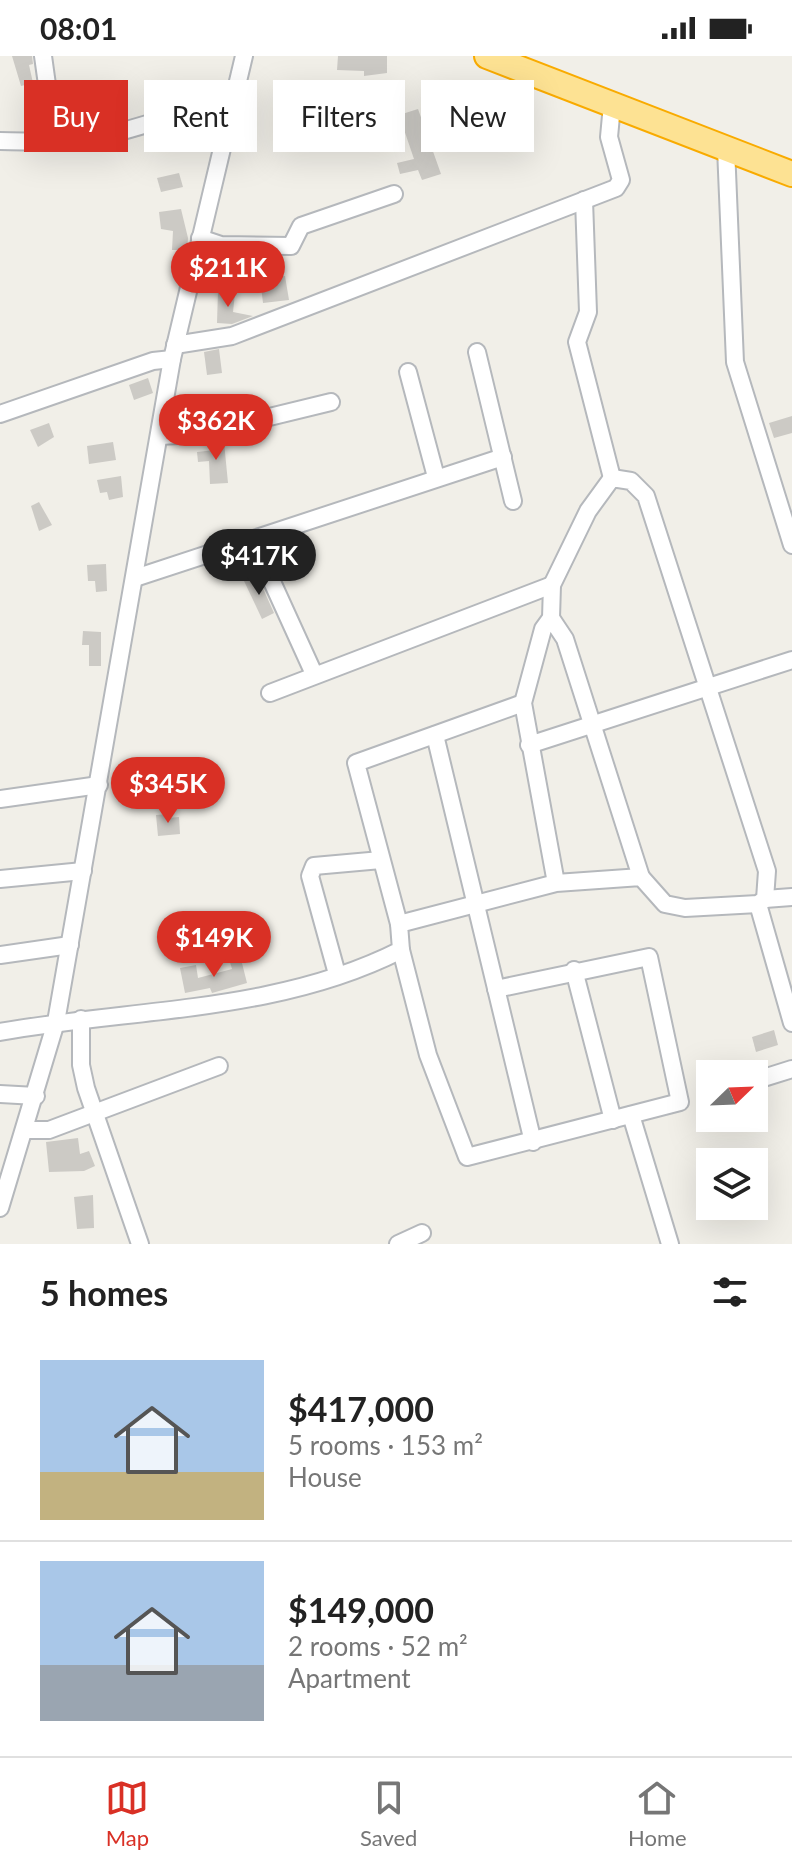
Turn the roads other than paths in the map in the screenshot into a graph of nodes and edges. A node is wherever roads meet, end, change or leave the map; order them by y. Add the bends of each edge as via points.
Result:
1 (43, 56) edge
2 (244, 56) edge
3 (487, 56) edge
4 (46, 80) edge
5 (238, 80) edge
6 (612, 105) junction
7 (0, 141) edge
8 (24, 141) edge
9 (726, 148) junction
10 (220, 152) edge
11 (792, 174) edge
12 (394, 194) dead end
13 (584, 200) junction
14 (200, 238) junction
15 (173, 352) junction
16 (477, 352) dead end
17 (408, 372) dead end
18 (331, 402) dead end
19 (0, 414) edge
20 (169, 436) junction
21 (503, 457) junction
22 (436, 477) junction
23 (612, 478) junction
24 (513, 501) dead end
25 (254, 542) junction
26 (792, 545) edge
27 (135, 578) junction
28 (552, 585) junction
29 (551, 618) junction
30 (792, 660) edge
31 (314, 674) junction
32 (710, 686) junction
33 (270, 693) dead end
34 (523, 703) junction
35 (594, 724) junction
36 (435, 735) junction
37 (529, 745) junction
38 (99, 785) junction
39 (0, 799) edge
40 (381, 860) junction
41 (83, 871) junction
42 (641, 877) junction
43 (0, 879) edge
44 (556, 883) junction
45 (792, 897) edge
46 (474, 902) junction
47 (762, 902) junction
48 (399, 924) junction
49 (70, 945) junction
50 (401, 950) junction
51 (0, 955) edge
52 (574, 970) junction
53 (337, 974) junction
54 (496, 989) junction
55 (81, 1019) junction
56 (56, 1022) junction
57 (792, 1023) edge
58 (0, 1032) edge
59 (219, 1066) dead end
60 (792, 1069) edge
61 (768, 1077) edge
62 (0, 1094) edge
63 (36, 1096) junction
64 (93, 1115) junction
65 (631, 1115) junction
66 (613, 1120) junction
67 (26, 1130) junction
68 (533, 1142) junction
69 (0, 1208) edge
70 (422, 1233) dead end
71 (140, 1244) edge
72 (398, 1244) edge
73 (670, 1244) edge

1 - 4 street
2 - 5 street
3 - 6 highway
6 - 9 highway
6 - 13 street via 609,137 620,186
7 - 8 street
9 - 11 highway
9 - 26 street via 735,362
10 - 14 street
12 - 14 street via 301,226 291,246 221,245
13 - 15 street via 232,336
13 - 23 street via 588,312 577,342
14 - 15 street
15 - 19 street
15 - 20 street
16 - 21 street
17 - 22 street
18 - 20 street
20 - 27 street
21 - 22 street
21 - 24 street
22 - 25 street
23 - 28 street via 588,511
23 - 32 street via 631,481 646,496
25 - 27 street
25 - 31 street
27 - 38 street
28 - 29 street
28 - 31 street
29 - 34 street via 543,629
29 - 35 street via 565,639
30 - 32 street
31 - 33 street
32 - 35 street
32 - 47 street via 767,871
34 - 36 street
34 - 37 street
35 - 37 street
35 - 42 street
36 - 40 street via 356,763
36 - 46 street
37 - 44 street
38 - 39 street
38 - 41 street
40 - 48 street
40 - 53 street via 314,866 310,876
41 - 43 street
41 - 49 street
42 - 44 street
42 - 47 street via 665,904 685,908
44 - 46 street
45 - 47 street
46 - 48 street
46 - 54 street
47 - 57 street
48 - 50 street
49 - 51 street
49 - 56 street
50 - 53 street
50 - 68 street via 428,1055 463,1153 471,1157
52 - 54 street
52 - 65 street via 652,959 681,1098
52 - 66 street
53 - 55 street via 262,997
54 - 68 street
55 - 56 street
55 - 64 street via 81,1065
56 - 58 street
56 - 63 street
59 - 64 street
60 - 61 street
62 - 63 street
63 - 67 street
64 - 67 street via 49,1130
64 - 71 street
65 - 66 street
65 - 73 street
66 - 68 street
67 - 69 street
70 - 72 street

